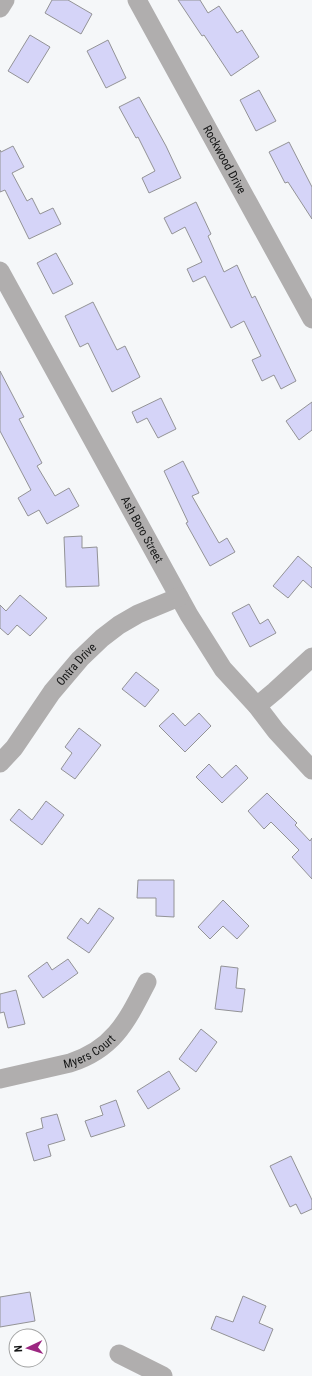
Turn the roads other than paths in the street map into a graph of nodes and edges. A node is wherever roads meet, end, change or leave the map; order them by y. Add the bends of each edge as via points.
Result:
1 (5, 0) edge
2 (137, 0) edge
3 (0, 8) edge
4 (0, 271) edge
5 (312, 319) edge
6 (179, 596) junction
7 (312, 657) edge
8 (257, 706) junction
9 (0, 763) edge
10 (312, 770) edge
11 (146, 982) dead end
12 (0, 1079) edge
13 (119, 1354) dead end
14 (163, 1376) edge

1 - 3 street
2 - 5 street, Rockwood Drive
4 - 6 street, Ash Boro Street
6 - 8 street, Ash Boro Street via 223,669
6 - 9 street, Ontra Drive via 138,614 102,638 52,692 14,748
7 - 8 street
8 - 10 street, Ash Boro Street
11 - 12 street, Myers Court via 128,1018 115,1036 99,1050 70,1064
13 - 14 street

